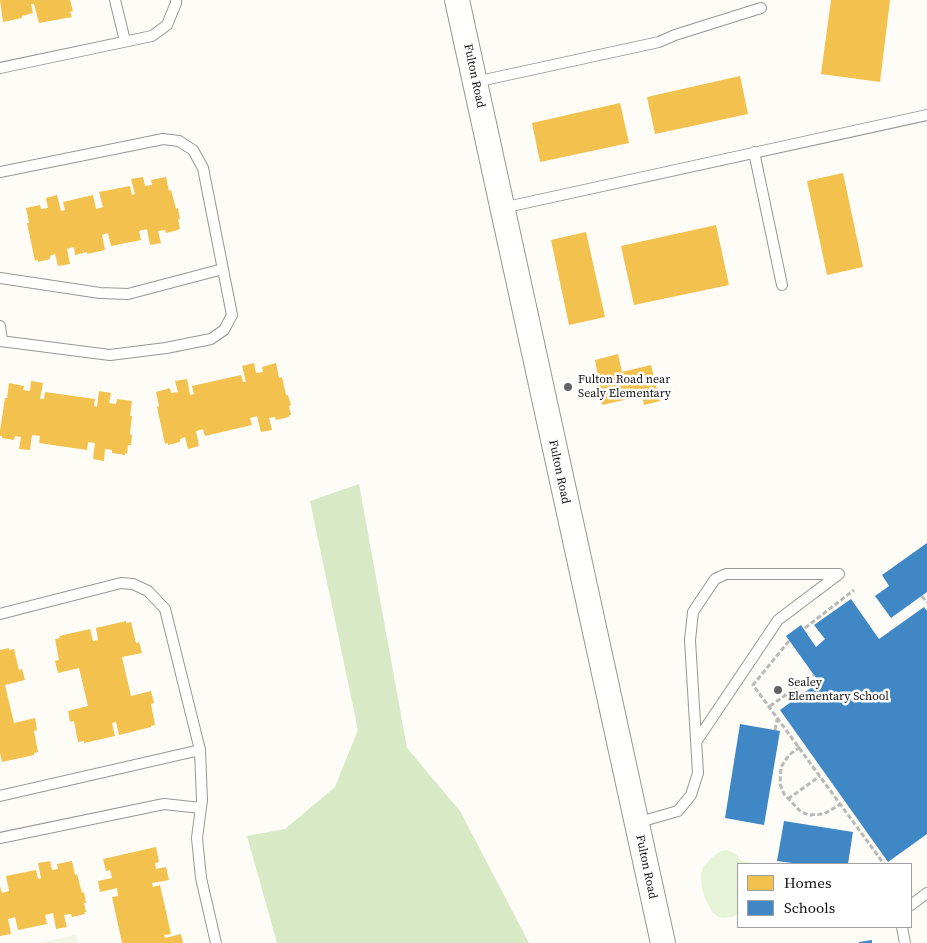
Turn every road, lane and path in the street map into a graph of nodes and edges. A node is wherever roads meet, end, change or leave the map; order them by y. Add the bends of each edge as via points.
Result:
1 (115, 0) edge
2 (176, 0) edge
3 (457, 0) edge
4 (761, 8) dead end
5 (125, 42) junction
6 (0, 68) edge
7 (475, 82) junction
8 (927, 115) edge
9 (754, 152) junction
10 (0, 172) edge
11 (502, 208) junction
12 (223, 270) junction
13 (0, 278) edge
14 (782, 285) dead end
15 (0, 326) edge
16 (1, 341) edge
17 (854, 590) dead end
18 (922, 596) dead end
19 (927, 603) edge
20 (0, 614) edge
21 (805, 628) dead end
22 (789, 641) dead end
23 (814, 675) dead end
24 (770, 706) junction
25 (778, 716) junction
26 (775, 730) dead end
27 (696, 742) junction
28 (800, 747) junction
29 (200, 750) junction
30 (820, 776) junction
31 (0, 796) edge
32 (788, 799) junction
33 (841, 804) junction
34 (201, 808) junction
35 (636, 823) junction
36 (0, 838) edge
37 (883, 863) edge
38 (927, 893) edge
39 (912, 904) edge
40 (902, 928) edge
41 (216, 943) edge
42 (662, 943) edge
43 (905, 943) edge

1 - 5 lane
2 - 5 lane via 167,25 152,36
3 - 7 street, Fulton Road
4 - 7 lane via 659,42
5 - 6 lane
7 - 11 street, Fulton Road
8 - 9 lane
9 - 11 lane
9 - 14 lane
10 - 12 lane via 163,139 179,141 193,150 203,168
11 - 35 street, Fulton Road
12 - 13 lane via 128,294
12 - 16 lane via 232,315 224,330 211,339 110,355
15 - 16 lane
17 - 21 path
18 - 19 path
20 - 29 lane via 122,583 148,591 165,609
22 - 24 path via 753,685
23 - 24 path
24 - 25 path
25 - 26 path
25 - 28 path
27 - 27 lane via 690,640 693,612 715,579 726,574 839,574 778,620
27 - 35 lane via 698,773 691,795 678,811
28 - 30 path
28 - 32 path via 789,754 781,767 780,784
29 - 31 lane
29 - 34 lane
30 - 32 path
30 - 33 path
32 - 33 path via 809,815 824,814
33 - 37 path
34 - 36 lane via 164,804
34 - 41 lane via 197,838 200,878
35 - 42 street, Fulton Road
38 - 39 lane
40 - 43 lane

